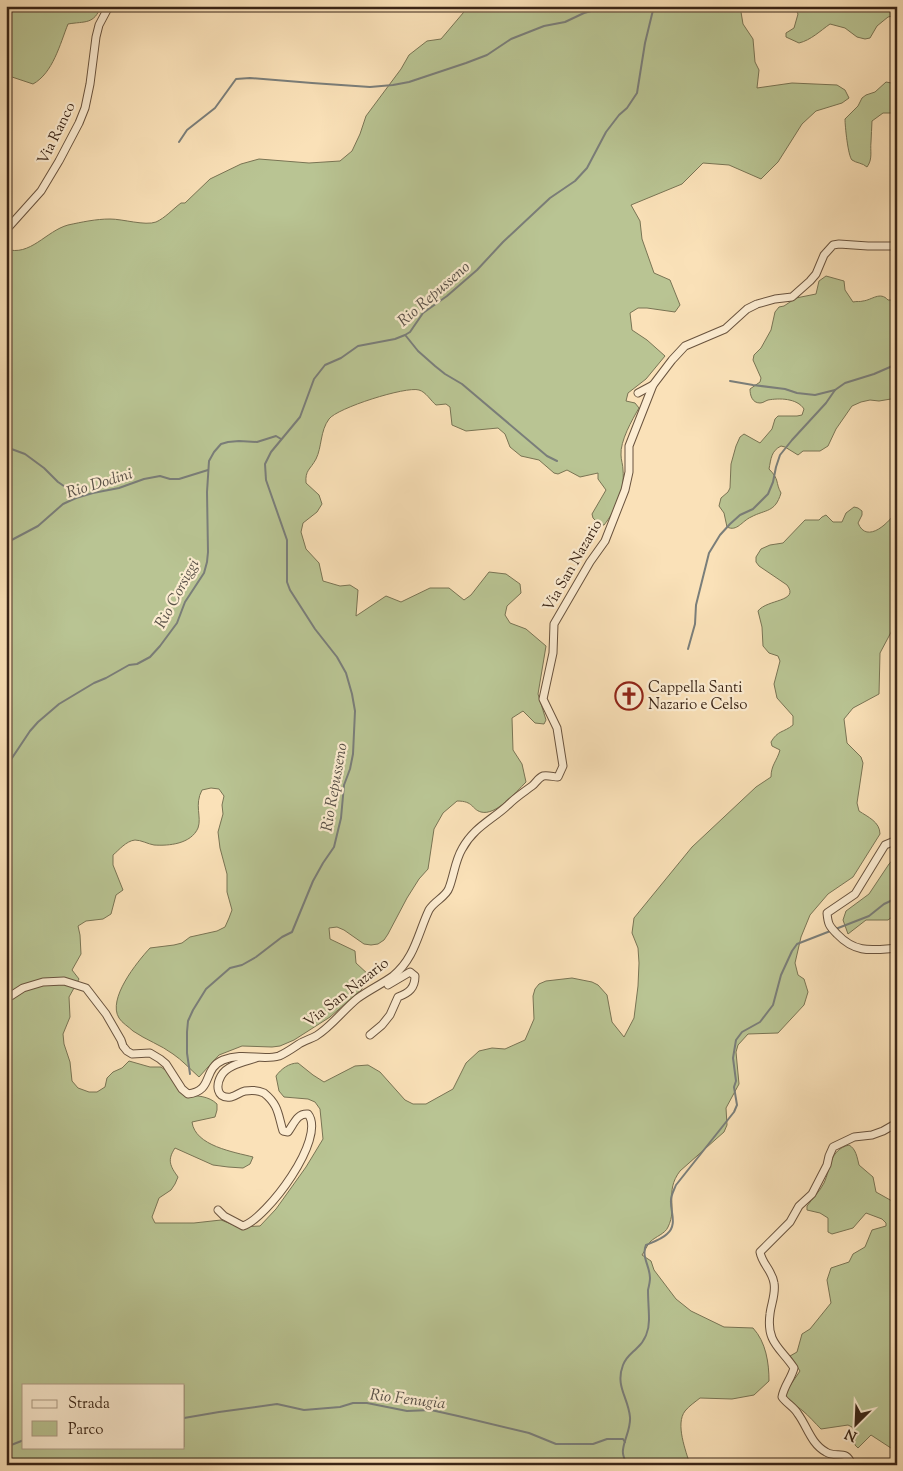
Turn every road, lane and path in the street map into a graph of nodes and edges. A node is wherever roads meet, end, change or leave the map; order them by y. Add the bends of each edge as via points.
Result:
1 (111, 6) edge
2 (6, 230) edge
3 (897, 246) edge
4 (653, 385) junction
5 (638, 393) dead end
6 (897, 840) edge
7 (897, 948) edge
8 (373, 990) junction
9 (6, 999) edge
10 (370, 1035) dead end
11 (260, 1057) junction
12 (897, 1123) edge
13 (218, 1210) dead end
14 (852, 1465) edge

1 - 2 street, Via Ranco via 99,25 90,84 79,123 41,191
3 - 4 street, Via San Nazario via 833,245 824,255 816,274 792,297 757,304 726,329 685,346
4 - 5 street
4 - 8 street, Via San Nazario via 629,446 625,490 605,541 554,624 553,653 543,698 557,728 563,766 558,777 539,778 473,834 463,847 447,892 430,910 407,961
6 - 7 street via 885,845 855,894 827,913 828,924 844,942 855,948
8 - 10 street via 410,972 415,976 410,992 398,997 390,1015
8 - 11 street, Via San Nazario via 360,997 316,1036 280,1056
9 - 11 street, Via San Nazario via 23,988 43,982 64,981 86,988 106,1014 127,1051 160,1058 188,1094 200,1090 217,1063 233,1057
11 - 13 street via 230,1067 224,1072 217,1091 226,1097 247,1090 264,1092 277,1109 283,1131 288,1132 297,1118 308,1114 312,1121 311,1135 304,1158 291,1177 272,1202 248,1224 243,1226
12 - 14 street via 883,1131 833,1147 812,1194 760,1252 774,1284 769,1325 772,1338 794,1368 782,1397 797,1412 809,1435 822,1450 828,1454 846,1455

